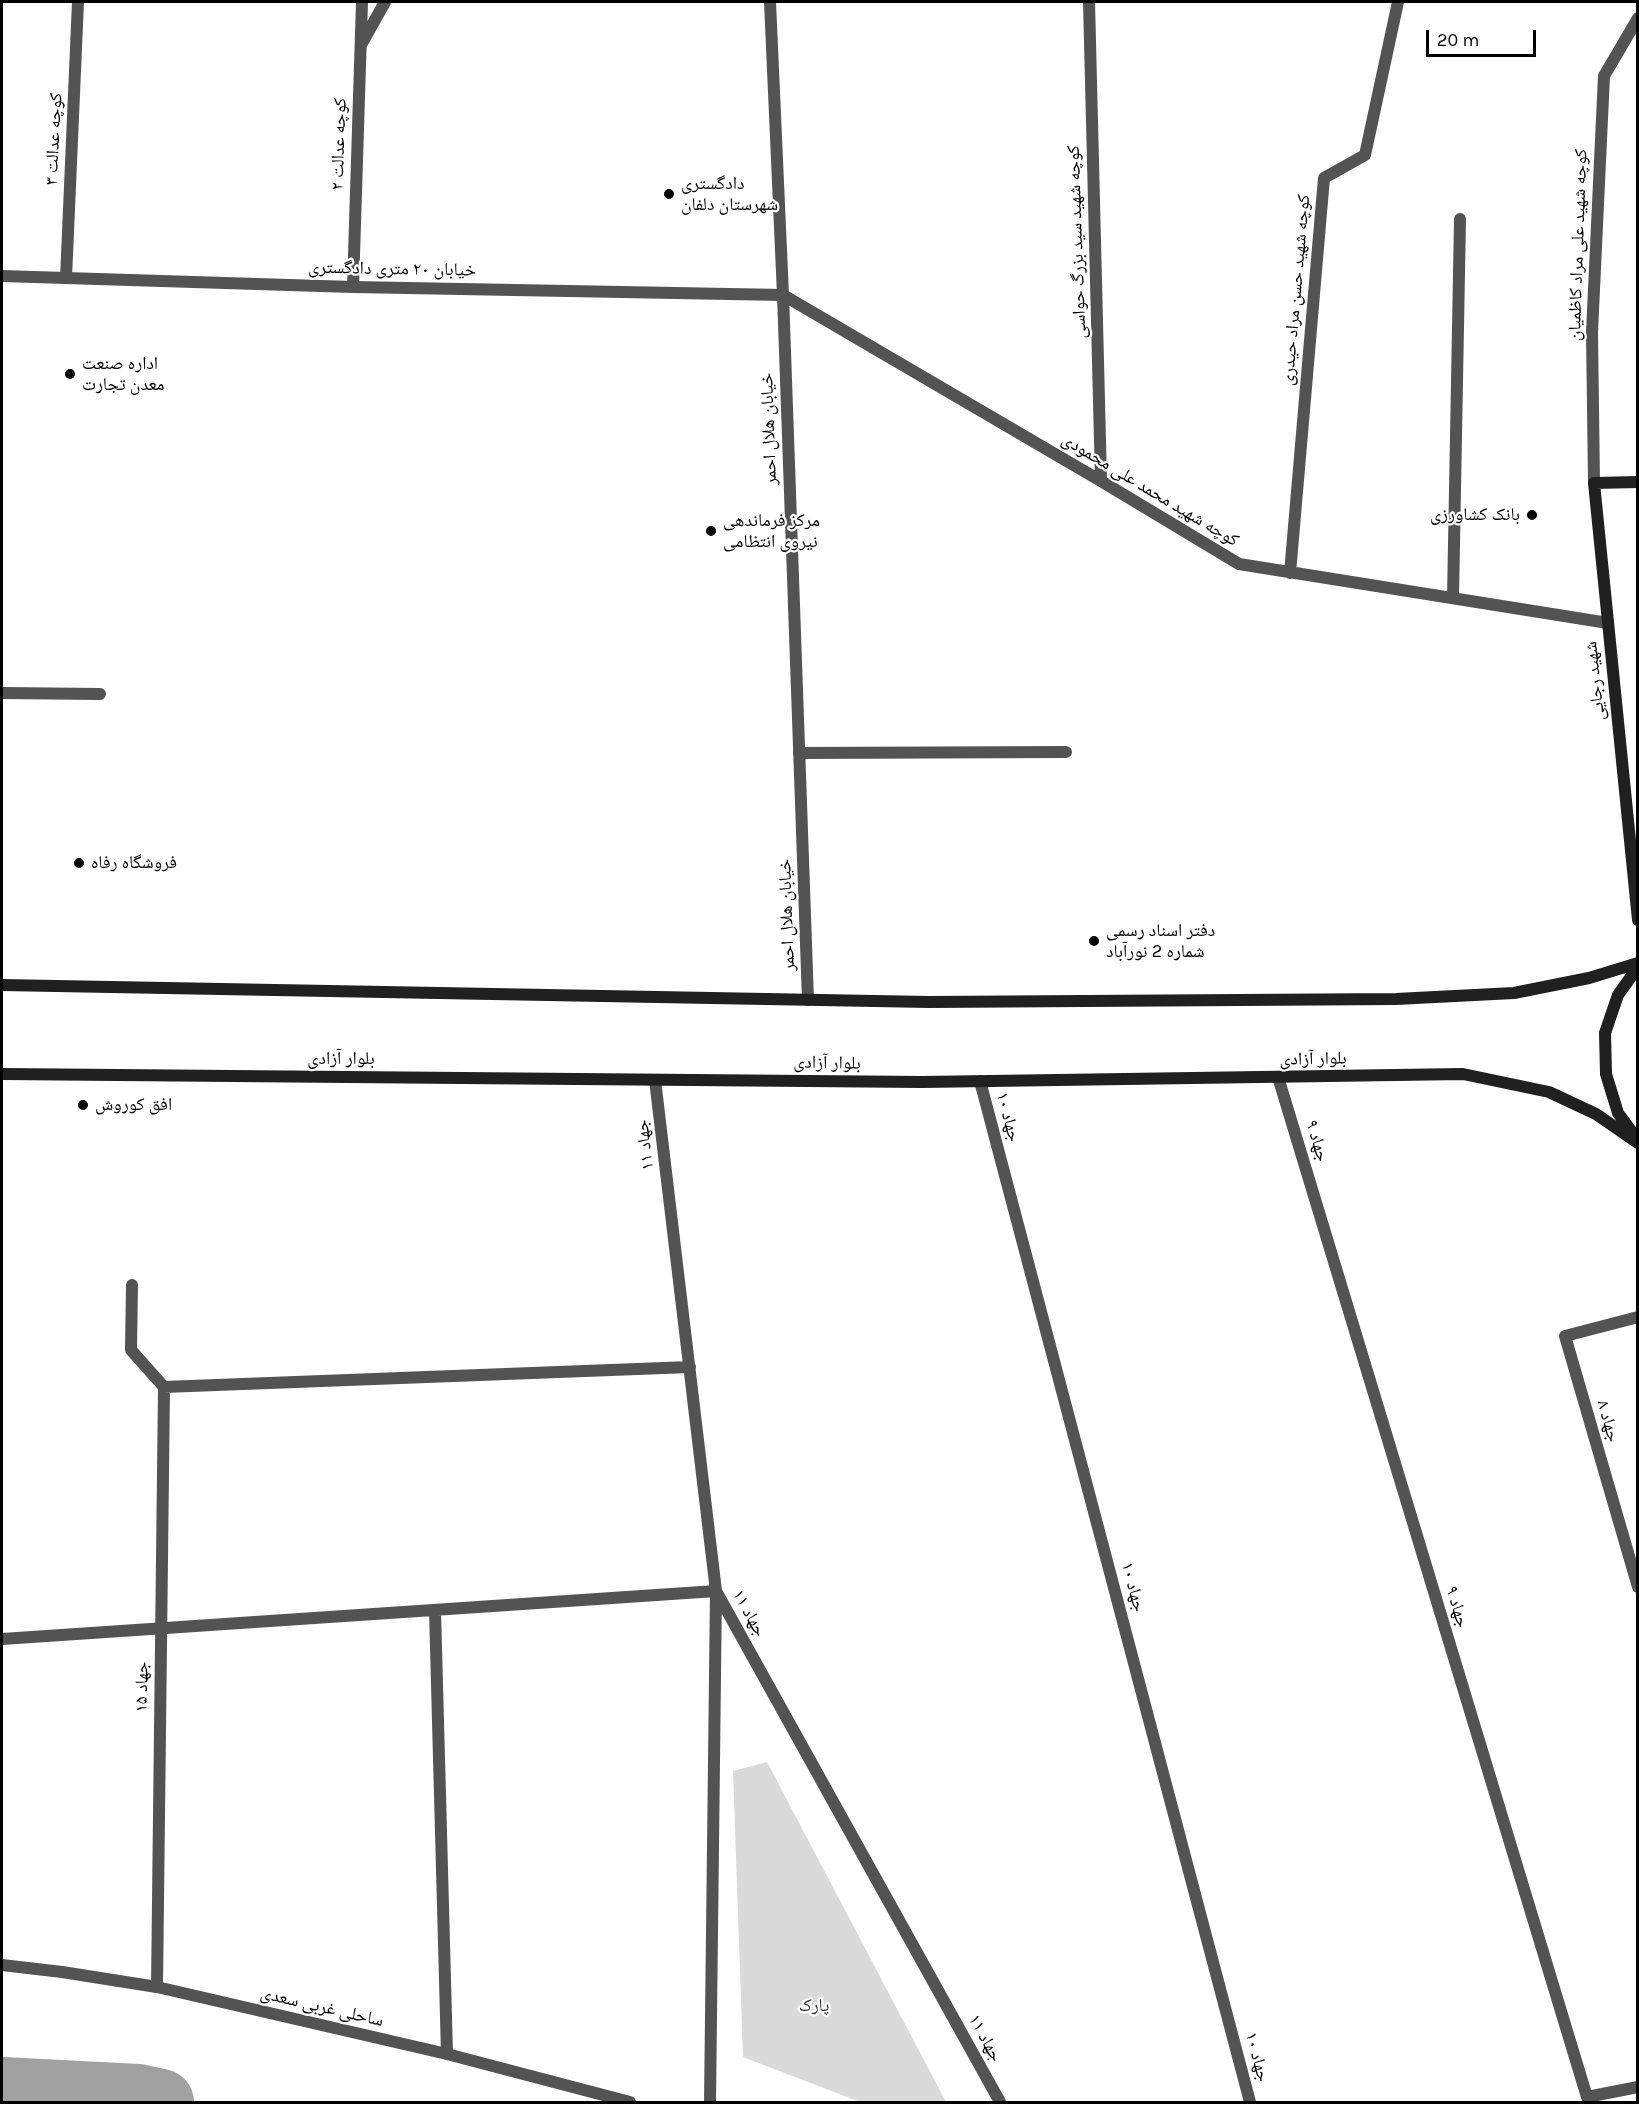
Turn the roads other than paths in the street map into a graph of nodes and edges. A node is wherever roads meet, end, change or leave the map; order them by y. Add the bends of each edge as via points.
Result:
1 (78, 2) edge
2 (362, 2) edge
3 (386, 2) edge
4 (770, 2) edge
5 (1398, 2) edge
6 (1086, 3) edge
7 (1638, 18) edge
8 (360, 47) junction
9 (1460, 219) dead end
10 (2, 276) edge
11 (66, 278) junction
12 (353, 287) junction
13 (783, 295) junction
14 (1101, 481) junction
15 (1638, 482) edge
16 (1594, 483) junction
17 (1290, 573) junction
18 (1453, 598) junction
19 (1608, 623) junction
20 (2, 693) edge
21 (100, 694) dead end
22 (1066, 752) dead end
23 (799, 753) junction
24 (1638, 920) edge
25 (1638, 965) edge
26 (2, 985) edge
27 (808, 1000) junction
28 (2, 1074) edge
29 (1278, 1077) junction
30 (655, 1080) junction
31 (980, 1082) junction
32 (1638, 1141) edge
33 (132, 1285) dead end
34 (1638, 1317) edge
35 (690, 1367) junction
36 (164, 1387) junction
37 (1638, 1587) edge
38 (716, 1591) junction
39 (435, 1610) junction
40 (161, 1628) junction
41 (2, 1639) edge
42 (2, 1965) edge
43 (157, 1987) junction
44 (447, 2054) junction
45 (1638, 2086) edge
46 (630, 2103) edge
47 (710, 2103) edge
48 (1000, 2103) edge
49 (1250, 2103) edge

1 - 11 street, کوچه عدالت ۳
2 - 8 street, کوچه عدالت ۲
3 - 8 street
4 - 13 street, خیابان هلال احمر
5 - 17 street, کوچه شهید حسن مراد حیدری via 1365,155 1324,178
6 - 14 street, کوچه شهید سید بزرگ حواسی
7 - 16 street, کوچه شهید علی مراد کاظمیان via 1604,76 1592,332
8 - 12 street, کوچه عدالت ۲
9 - 18 street
10 - 11 street, خیابان ۲۰ متری دادگستری
11 - 12 street, خیابان ۲۰ متری دادگستری
12 - 13 street, خیابان ۲۰ متری دادگستری
13 - 14 street, کوچه شهید محمد علی محمودی
13 - 23 street, خیابان هلال احمر
14 - 17 street, کوچه شهید محمد علی محمودی via 1239,564
15 - 16 main road
16 - 19 main road, شهید رجایی
17 - 18 street, کوچه شهید محمد علی محمودی
18 - 19 street, کوچه شهید محمد علی محمودی
19 - 24 main road, شهید رجایی
20 - 21 street
22 - 23 street
23 - 27 street, خیابان هلال احمر
25 - 27 main road via 1514,993 1432,997
25 - 32 main road via 1618,995 1605,1033 1606,1074 1618,1113
26 - 27 main road
28 - 30 main road, بلوار آزادی
29 - 31 main road, بلوار آزادی
29 - 32 main road, بلوار آزادی via 1463,1074 1549,1092 1596,1114
29 - 45 street, جهاد ۹ via 1587,2097
30 - 31 main road, بلوار آزادی
30 - 35 street, جهاد ۱۱
31 - 49 street, جهاد ۱۰
33 - 36 street via 131,1350
34 - 37 street, جهاد ۸ via 1565,1336
35 - 36 street
35 - 38 street, جهاد ۱۱
36 - 40 street, جهاد ۱۵
38 - 39 street
38 - 47 street
38 - 48 street, جهاد ۱۱
39 - 40 street
39 - 44 street
40 - 41 street
40 - 43 street, جهاد ۱۵
42 - 43 street, ساحلی غربی سعدی
43 - 44 street, ساحلی غربی سعدی
44 - 46 street, ساحلی غربی سعدی

